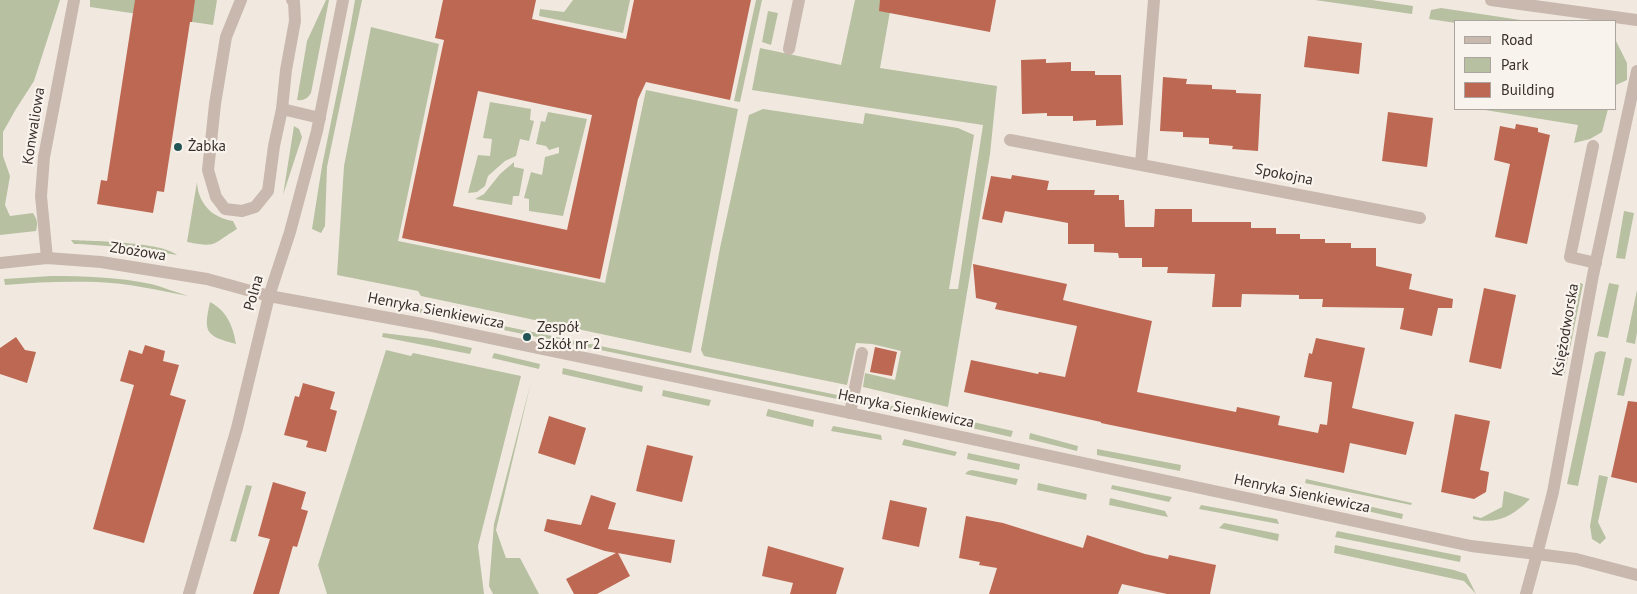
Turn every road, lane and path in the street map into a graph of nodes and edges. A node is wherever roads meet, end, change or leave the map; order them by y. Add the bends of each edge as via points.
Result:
1 (74, 0) edge
2 (241, 0) edge
3 (292, 0) edge
4 (343, 0) edge
5 (799, 0) edge
6 (1154, 0) edge
7 (1491, 0) edge
8 (1637, 20) edge
9 (789, 49) dead end
10 (1637, 71) edge
11 (282, 109) junction
12 (320, 118) junction
13 (1010, 140) dead end
14 (1593, 146) dead end
15 (1141, 164) junction
16 (1420, 218) dead end
17 (47, 258) junction
18 (0, 263) edge
19 (1596, 263) junction
20 (269, 296) junction
21 (862, 353) dead end
22 (850, 413) junction
23 (1537, 554) junction
24 (1637, 575) edge
25 (189, 594) edge
26 (1526, 594) edge

1 - 17 street, Konwaliowa via 44,157 41,196
2 - 11 street via 226,37 208,170 216,197 225,209 242,211 255,207 268,191
3 - 11 street via 295,21
4 - 12 street, Polna
5 - 9 street
6 - 15 street
7 - 8 street
10 - 19 street, Księżodworska
11 - 12 street
12 - 20 street, Polna via 290,232
13 - 15 street, Spokojna
14 - 19 street via 1570,257
15 - 16 street, Spokojna
17 - 18 street, Zbożowa
17 - 20 street, Zbożowa via 101,262 206,279
19 - 23 street, Księżodworska via 1553,492
20 - 22 street, Henryka Sienkiewicza via 422,324
20 - 25 street, Polna via 237,428
21 - 22 street
22 - 23 street, Henryka Sienkiewicza via 1471,546
23 - 24 street, Henryka Sienkiewicza via 1576,559
23 - 26 street, Księżodworska

